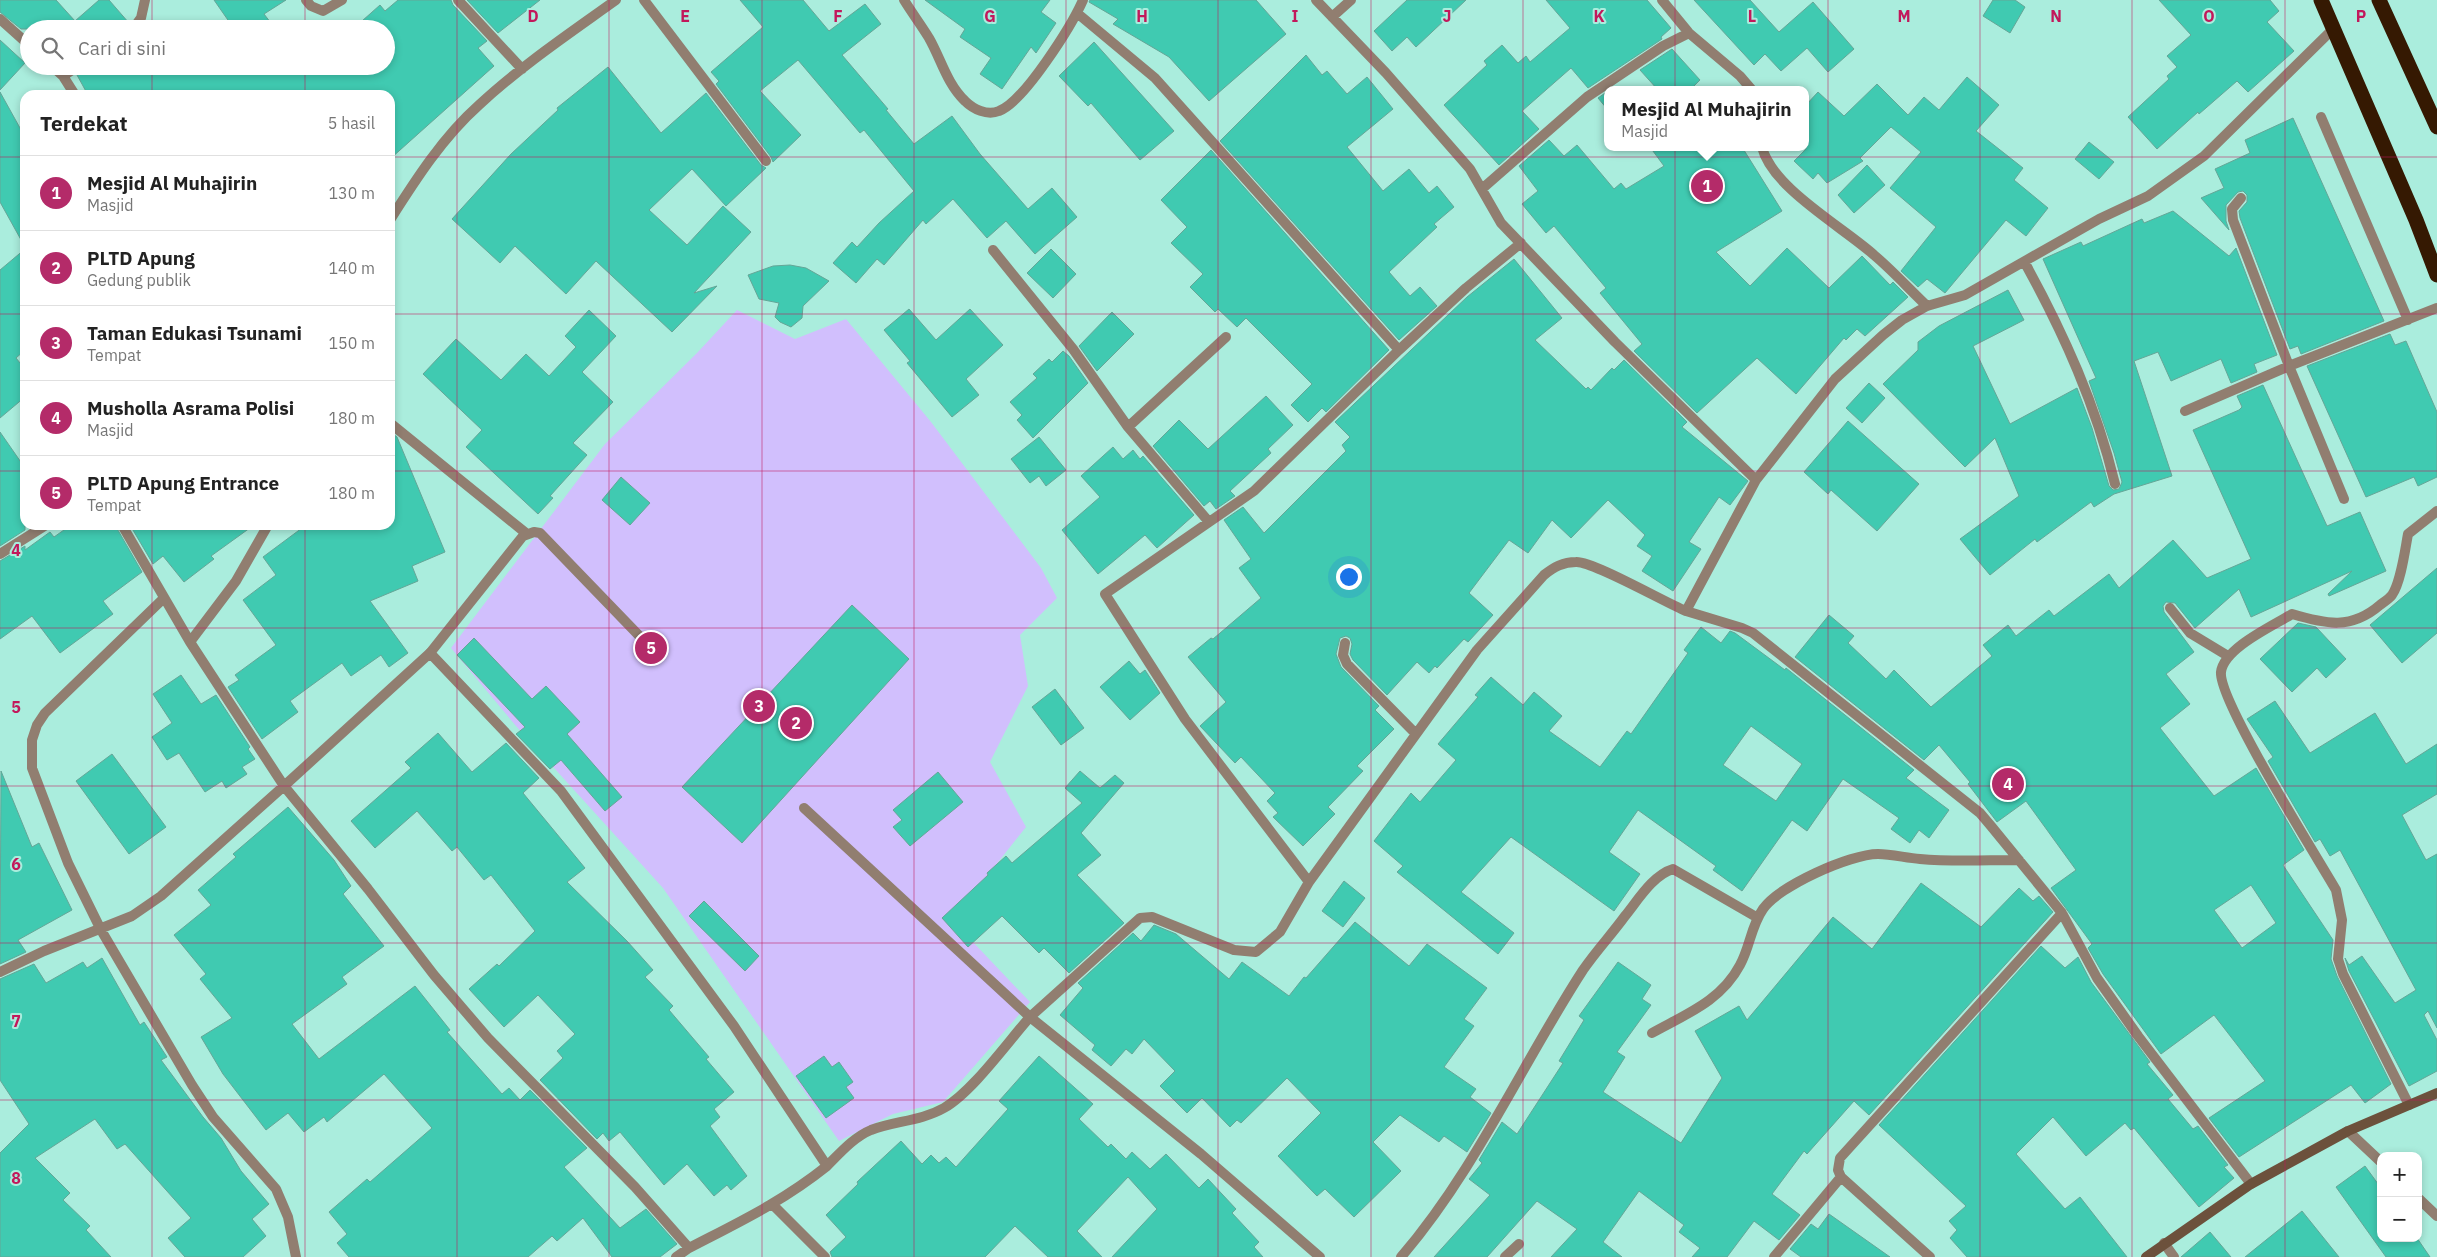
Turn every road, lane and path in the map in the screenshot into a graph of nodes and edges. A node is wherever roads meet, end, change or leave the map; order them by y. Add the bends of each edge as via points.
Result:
1 (145, 0) edge
2 (306, 0) edge
3 (342, 0) edge
4 (458, 0) edge
5 (616, 0) edge
6 (644, 0) edge
7 (904, 0) edge
8 (1083, 0) edge
9 (1316, 0) edge
10 (1352, 0) edge
11 (1662, 0) edge
12 (2321, 0) edge
13 (2379, 0) edge
14 (1077, 13) junction
15 (1332, 17) junction
16 (0, 19) edge
17 (140, 20) edge
18 (2333, 28) junction
19 (1690, 33) junction
20 (20, 37) edge
21 (522, 69) junction
22 (63, 76) edge
23 (1749, 86) edge
24 (72, 90) edge
25 (2321, 117) dead end
26 (2437, 127) edge
27 (1763, 151) edge
28 (766, 161) dead end
29 (1483, 188) junction
30 (2241, 198) dead end
31 (395, 212) edge
32 (1521, 243) junction
33 (993, 250) dead end
34 (2025, 263) junction
35 (2437, 275) edge
36 (1927, 306) junction
37 (2437, 308) edge
38 (2408, 320) junction
39 (1226, 337) dead end
40 (1399, 350) junction
41 (2289, 366) junction
42 (2185, 412) dead end
43 (395, 427) edge
44 (1128, 427) junction
45 (1756, 480) junction
46 (2115, 484) dead end
47 (2344, 499) dead end
48 (2437, 511) edge
49 (1209, 522) junction
50 (38, 530) edge
51 (125, 530) edge
52 (265, 530) edge
53 (527, 534) junction
54 (0, 554) edge
55 (164, 598) junction
56 (2170, 608) dead end
57 (1686, 611) junction
58 (190, 642) junction
59 (1345, 643) dead end
60 (652, 648) dead end
61 (430, 653) junction
62 (2228, 656) junction
63 (1416, 734) junction
64 (284, 786) junction
65 (804, 808) dead end
66 (2019, 860) junction
67 (1310, 882) junction
68 (2062, 913) junction
69 (1758, 918) junction
70 (101, 930) junction
71 (0, 972) edge
72 (1030, 1017) junction
73 (1652, 1033) dead end
74 (2437, 1094) edge
75 (2408, 1105) junction
76 (2348, 1130) junction
77 (2377, 1158) edge
78 (827, 1166) junction
79 (1842, 1177) junction
80 (2251, 1184) junction
81 (2422, 1202) edge
82 (773, 1205) junction
83 (2437, 1216) edge
84 (1519, 1244) dead end
85 (2164, 1244) junction
86 (689, 1248) junction
87 (296, 1257) edge
88 (676, 1257) edge
89 (825, 1257) edge
90 (1320, 1257) edge
91 (1401, 1257) edge
92 (1505, 1257) edge
93 (1774, 1257) edge
94 (1930, 1257) edge
95 (2146, 1257) edge
96 (2174, 1257) edge

1 - 17 street
2 - 3 street via 311,6 324,11
4 - 21 street
5 - 21 street
6 - 28 street
7 - 14 street via 956,91 979,111 997,112 1013,102 1049,57
8 - 14 street
9 - 15 street
10 - 15 street
11 - 19 street
12 - 18 highway
13 - 26 highway
14 - 40 street via 1155,78
15 - 29 street via 1386,73
16 - 20 street
18 - 34 street via 2204,156 2148,196 2099,219
18 - 35 highway
19 - 23 street
19 - 29 street via 1663,46 1586,98
21 - 31 street via 478,106 419,174
22 - 24 street
25 - 38 street
27 - 36 street via 1766,161 1786,185 1874,255
29 - 32 street via 1491,209
30 - 41 street via 2232,209 2232,220
32 - 40 street
32 - 45 street via 1615,342
33 - 44 street via 1073,349
34 - 36 street via 1965,296
34 - 46 street via 2056,320 2090,397
36 - 45 street via 1902,320 1835,379
37 - 38 street
38 - 41 street
39 - 44 street
40 - 49 street via 1254,491
41 - 42 street
41 - 47 street
43 - 53 street
44 - 49 street
45 - 57 street
48 - 62 street via 2408,534 2392,594 2373,611 2350,622 2324,623 2292,614
49 - 67 street via 1105,594 1185,719
50 - 54 street
51 - 55 street
52 - 58 street via 236,581
53 - 60 street via 540,534
53 - 61 street
55 - 58 street
55 - 70 street via 45,713 32,740 32,768 68,863
56 - 62 street via 2190,633
57 - 63 street via 1585,563 1554,567 1477,650
57 - 66 street via 1753,633 1980,813
58 - 64 street
59 - 63 street via 1343,655 1347,664
61 - 64 street
61 - 78 street via 561,790 734,1026
62 - 75 street via 2221,672 2223,683 2242,728 2336,890 2342,920 2338,959 2343,974
63 - 67 street
64 - 70 street via 161,896 132,916
64 - 86 street via 488,1038 635,1187
65 - 72 street
66 - 68 street
66 - 69 street via 1921,859 1876,854 1840,863 1783,890
67 - 72 street via 1280,932 1256,952 1234,950 1152,917 1140,918
68 - 79 street via 1872,1126 1844,1152 1838,1164
68 - 80 street via 2097,978
69 - 73 street via 1741,964 1727,987
69 - 91 street via 1673,869 1646,889 1584,968 1465,1167 1423,1232
70 - 71 street
70 - 87 street via 213,1117 276,1189 288,1217
72 - 78 street via 966,1091 945,1107 930,1115 869,1131
72 - 90 street via 1201,1154
74 - 75 street
75 - 76 street
76 - 77 street
76 - 80 street
78 - 82 street
79 - 93 street
79 - 94 street
80 - 85 street
81 - 83 street
82 - 86 street
82 - 89 street
84 - 92 street
85 - 95 street
85 - 96 street
86 - 88 street

